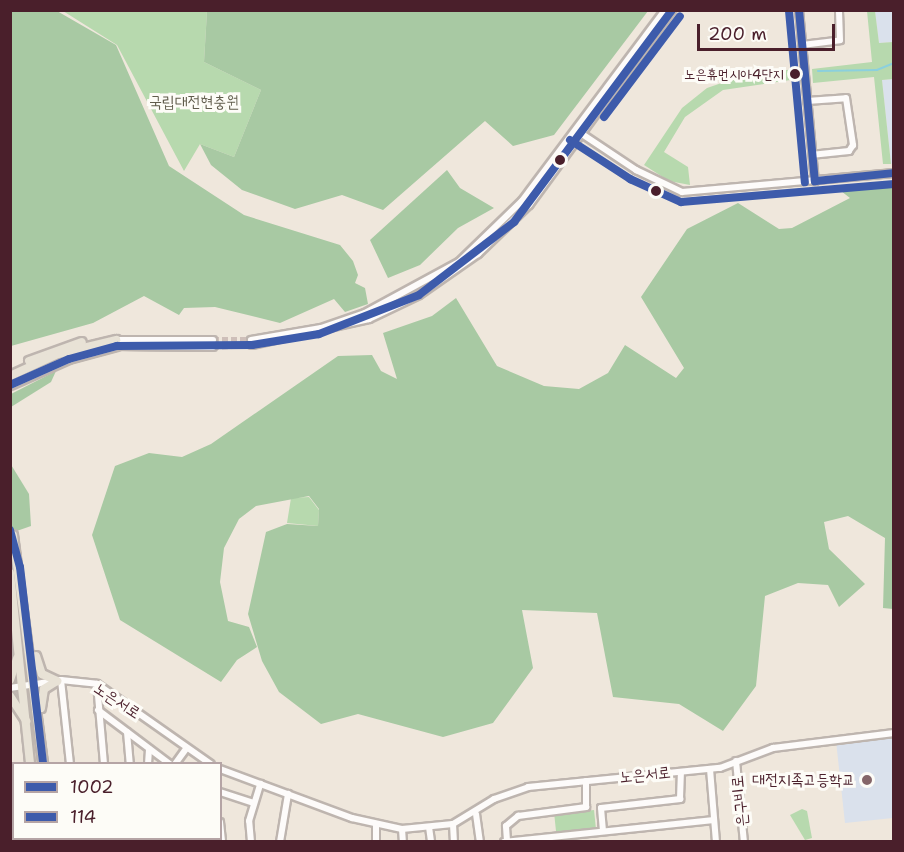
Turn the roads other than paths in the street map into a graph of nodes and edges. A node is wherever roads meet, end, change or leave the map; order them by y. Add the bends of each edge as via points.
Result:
1 (665, 10) edge
2 (672, 10) edge
3 (799, 10) edge
4 (839, 10) edge
5 (802, 45) junction
6 (807, 100) junction
7 (578, 132) junction
8 (813, 155) junction
9 (894, 173) edge
10 (815, 181) junction
11 (116, 343) junction
12 (252, 343) tunnel mouth
13 (213, 344) tunnel mouth
14 (10, 371) edge
15 (10, 379) edge
16 (10, 385) edge
17 (13, 535) dead end
18 (10, 573) edge
19 (30, 641) junction
20 (19, 642) junction
21 (10, 680) edge
22 (59, 681) junction
23 (34, 684) junction
24 (97, 684) junction
25 (23, 686) junction
26 (10, 688) edge
27 (10, 696) edge
28 (98, 710) junction
29 (27, 722) junction
30 (39, 727) junction
31 (127, 732) junction
32 (894, 733) edge
33 (149, 749) junction
34 (186, 749) junction
35 (736, 761) junction
36 (30, 762) edge
37 (43, 762) edge
38 (70, 762) edge
39 (104, 762) edge
40 (130, 762) edge
41 (148, 762) edge
42 (167, 762) edge
43 (176, 762) edge
44 (208, 762) edge
45 (710, 769) junction
46 (222, 770) edge
47 (681, 771) junction
48 (586, 781) junction
49 (260, 784) junction
50 (222, 792) edge
51 (288, 794) junction
52 (253, 803) junction
53 (476, 814) junction
54 (714, 820) junction
55 (453, 824) junction
56 (376, 825) junction
57 (429, 827) junction
58 (402, 829) junction
59 (603, 831) junction
60 (505, 841) edge
61 (251, 842) edge
62 (280, 842) edge
63 (376, 842) edge
64 (403, 842) edge
65 (430, 842) edge
66 (454, 842) edge
67 (480, 842) edge
68 (716, 842) edge
69 (744, 842) edge

1 - 7 street
2 - 7 street
3 - 5 street
4 - 5 street via 840,40
5 - 6 street
6 - 8 street
6 - 8 street via 846,98 853,145 849,151
7 - 10 street via 634,173 672,188 701,193
7 - 12 street via 514,222 441,282 351,325
8 - 10 street
9 - 10 street
11 - 13 street
11 - 14 main road via 68,345
11 - 15 main road via 58,354
11 - 16 main road
17 - 19 main road
18 - 20 main road
19 - 22 main road via 42,674
19 - 23 main road
20 - 21 main road
20 - 25 main road
22 - 23 street, 노은서로
22 - 24 street, 노은서로
22 - 30 main road via 43,692
22 - 38 street
23 - 25 street, 노은서로
23 - 30 main road
24 - 28 street
24 - 34 street, 노은서로
25 - 26 street, 노은서로
25 - 29 main road
27 - 29 main road
28 - 31 street
28 - 39 street
29 - 36 main road
30 - 37 main road
31 - 33 street
31 - 40 street
32 - 35 street, 노은서로 via 817,740
33 - 41 street
33 - 42 street
34 - 43 street
34 - 44 street, 노은서로
35 - 45 street, 노은서로
35 - 69 street, 은구비로
45 - 47 street, 노은서로
45 - 54 street
46 - 49 street, 노은서로
47 - 48 street, 노은서로
47 - 59 street via 680,799 604,807
48 - 53 street, 노은서로 via 507,793
48 - 60 street via 586,807 518,816 506,826
49 - 51 street, 노은서로
49 - 52 street
50 - 52 street
51 - 56 street, 노은서로
51 - 62 street
52 - 61 street
53 - 55 street, 노은서로
53 - 67 street
54 - 59 street
54 - 68 street
55 - 57 street, 노은서로
55 - 66 street
56 - 58 street, 노은서로
56 - 63 street
57 - 58 street, 노은서로
57 - 65 street
58 - 64 street
59 - 60 street

